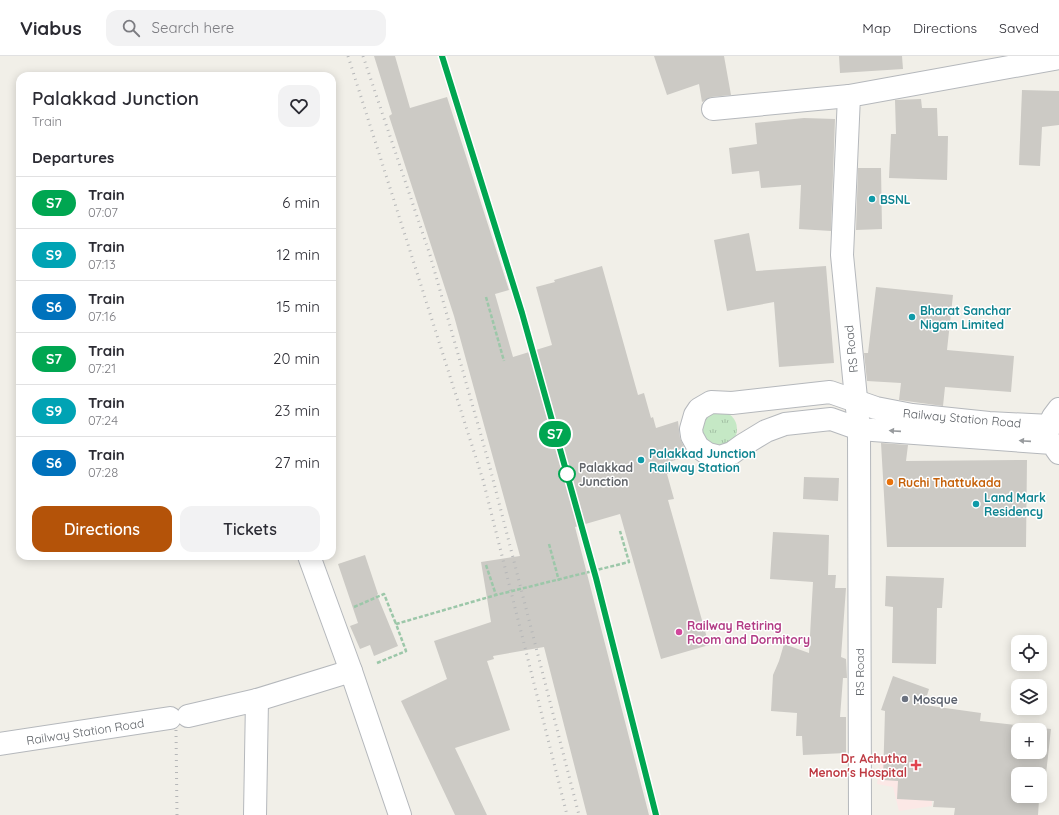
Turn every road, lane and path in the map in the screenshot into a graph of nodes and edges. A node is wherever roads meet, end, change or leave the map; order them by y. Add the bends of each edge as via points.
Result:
1 (1048, 59) edge
2 (850, 96) junction
3 (713, 109) dead end
4 (486, 297) dead end
5 (504, 361) dead end
6 (856, 400) junction
7 (1059, 409) edge
8 (859, 428) junction
9 (1059, 453) edge
10 (620, 532) dead end
11 (549, 544) dead end
12 (310, 560) edge
13 (486, 565) dead end
14 (559, 581) junction
15 (496, 595) junction
16 (354, 606) dead end
17 (396, 624) junction
18 (377, 663) dead end
19 (351, 671) junction
20 (257, 700) junction
21 (0, 744) edge
22 (255, 815) edge
23 (400, 815) edge
24 (860, 815) edge

1 - 2 street
2 - 3 street
2 - 6 street, RS Road via 842,255
4 - 5 path
6 - 7 street, Railway Station Road via 876,408 912,415 1051,426 1053,417
6 - 8 street, RS Road
6 - 8 street via 830,392 732,403 711,402 699,409 691,429 698,447 708,454 720,457 732,453 766,431 785,424 831,419
9 -> 8 street, Railway Station Road via 1052,443
8 - 24 street, RS Road
10 - 14 path, bridge via 629,562
11 - 14 path
12 - 19 street
13 - 15 path
14 - 15 path, bridge
15 - 17 path, bridge
16 - 17 path via 384,594
17 - 18 path, bridge via 406,651
19 - 20 street, Railway Station Road
19 - 23 street
20 - 21 street, Railway Station Road via 179,717
20 - 22 street

